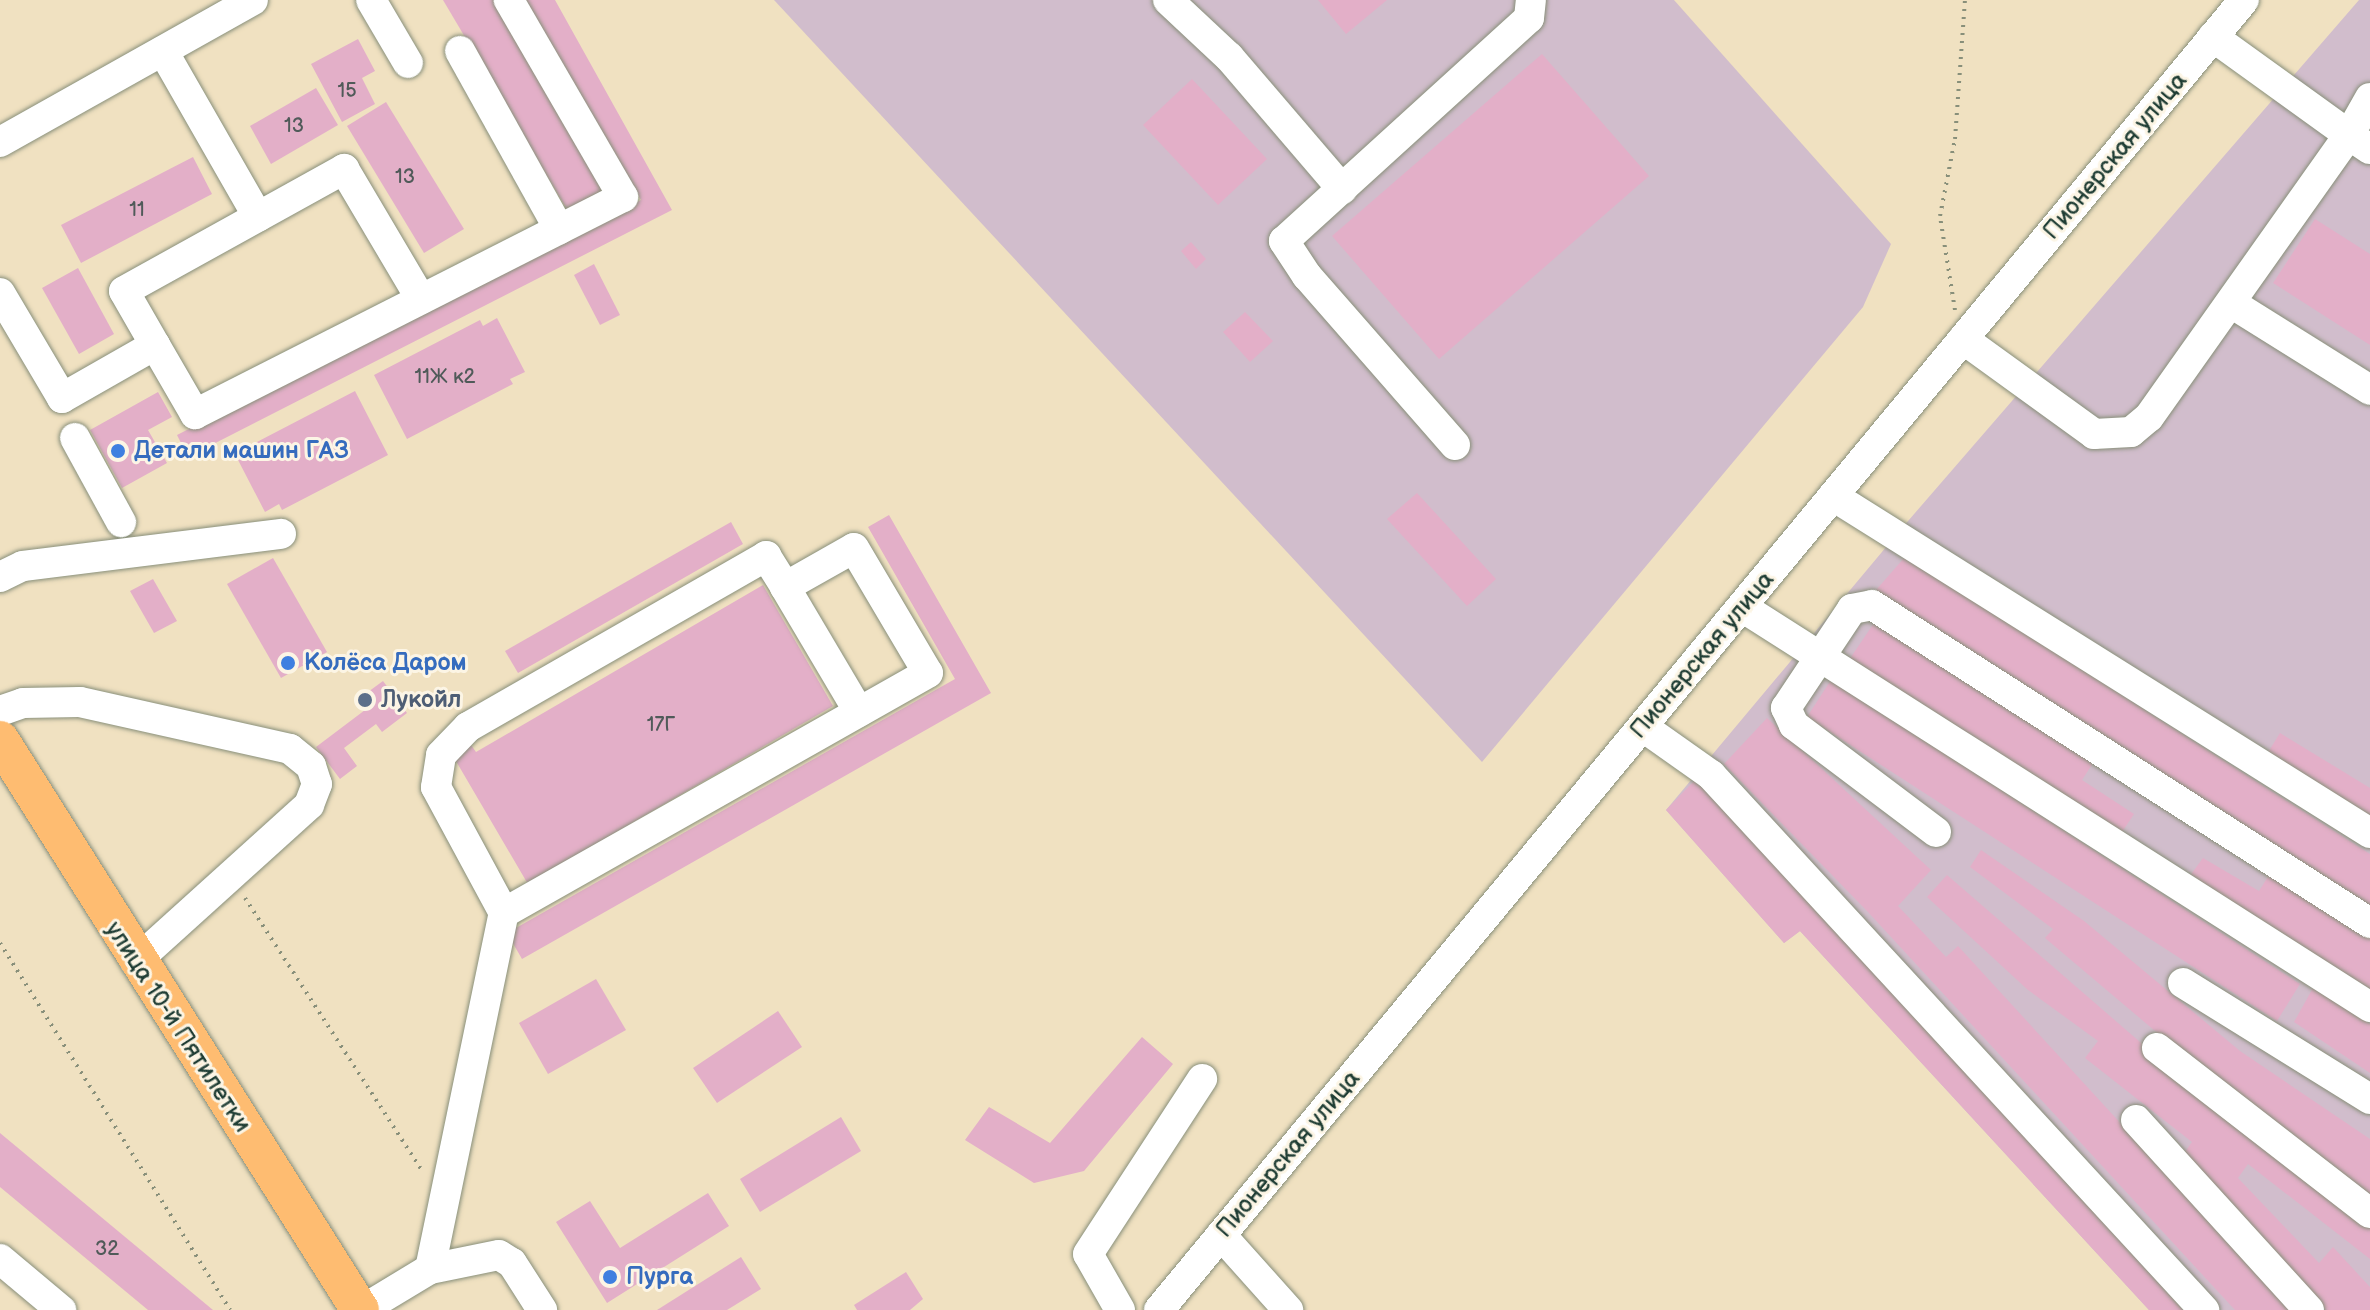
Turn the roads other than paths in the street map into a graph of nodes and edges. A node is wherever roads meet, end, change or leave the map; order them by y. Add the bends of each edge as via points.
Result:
1 (253, 0) edge
2 (371, 0) edge
3 (509, 0) edge
4 (1168, 0) edge
5 (1531, 0) edge
6 (2244, 0) edge
7 (2213, 37) junction
8 (163, 51) junction
9 (460, 51) dead end
10 (408, 63) dead end
11 (2370, 98) edge
12 (0, 142) edge
13 (2360, 142) edge
14 (1342, 189) junction
15 (258, 217) junction
16 (559, 229) junction
17 (0, 293) edge
18 (421, 299) junction
19 (2231, 303) junction
20 (1963, 339) junction
21 (155, 345) junction
22 (2370, 390) edge
23 (75, 438) dead end
24 (1455, 445) dead end
25 (1833, 496) junction
26 (281, 534) dead end
27 (99, 557) junction
28 (0, 577) edge
29 (785, 587) junction
30 (1742, 607) junction
31 (1817, 654) junction
32 (0, 711) edge
33 (859, 712) junction
34 (1643, 727) junction
35 (0, 741) edge
36 (1936, 832) dead end
37 (2370, 833) edge
38 (504, 913) junction
39 (2370, 923) edge
40 (135, 962) junction
41 (2183, 983) dead end
42 (2370, 1007) edge
43 (2157, 1048) dead end
44 (1202, 1079) dead end
45 (2370, 1099) edge
46 (2136, 1120) dead end
47 (2370, 1213) edge
48 (1221, 1235) junction
49 (0, 1259) edge
50 (430, 1269) junction
51 (61, 1310) edge
52 (361, 1310) edge
53 (542, 1310) edge
54 (1120, 1310) edge
55 (1159, 1310) edge
56 (1288, 1310) edge
57 (2204, 1310) edge
58 (2309, 1310) edge

1 - 8 street
2 - 10 street
3 - 16 street via 623,197
4 - 14 street via 1229,57
5 - 14 street via 1529,18
6 - 7 street, Пионерская улица
7 - 13 street
7 - 20 street, Пионерская улица
8 - 12 street
8 - 15 street
9 - 16 street
11 - 13 street
13 - 19 street
14 - 24 street via 1284,241 1307,276
15 - 18 street via 344,169
15 - 21 street via 124,291
16 - 18 street
17 - 21 street via 62,398
18 - 21 street via 195,414
19 - 20 street via 2149,417 2131,432 2113,437 2074,424
19 - 22 street
20 - 25 street, Пионерская улица
23 - 27 street via 131,520
25 - 30 street, Пионерская улица
25 - 37 street
26 - 27 street
27 - 28 street via 23,566
29 - 33 street
29 - 33 street via 854,548 928,673
29 - 38 street via 766,556 468,727 441,755 436,787
30 - 31 street
30 - 34 street, Пионерская улица
31 - 36 street via 1786,708 1794,725
31 - 39 street via 1852,609 1872,605
31 - 42 street
32 - 40 street via 23,703 80,702 290,749 311,766 317,784 309,805
33 - 38 street
34 - 48 street, Пионерская улица
34 - 57 street via 1711,775
35 - 40 main road, улица 10-й Пятилетки
38 - 50 street
40 - 52 main road, улица 10-й Пятилетки
41 - 45 street
43 - 47 street
44 - 54 street via 1088,1254
46 - 58 street
48 - 55 street, Пионерская улица
48 - 56 street
49 - 51 street
50 - 52 street
50 - 53 street via 499,1255 512,1263

